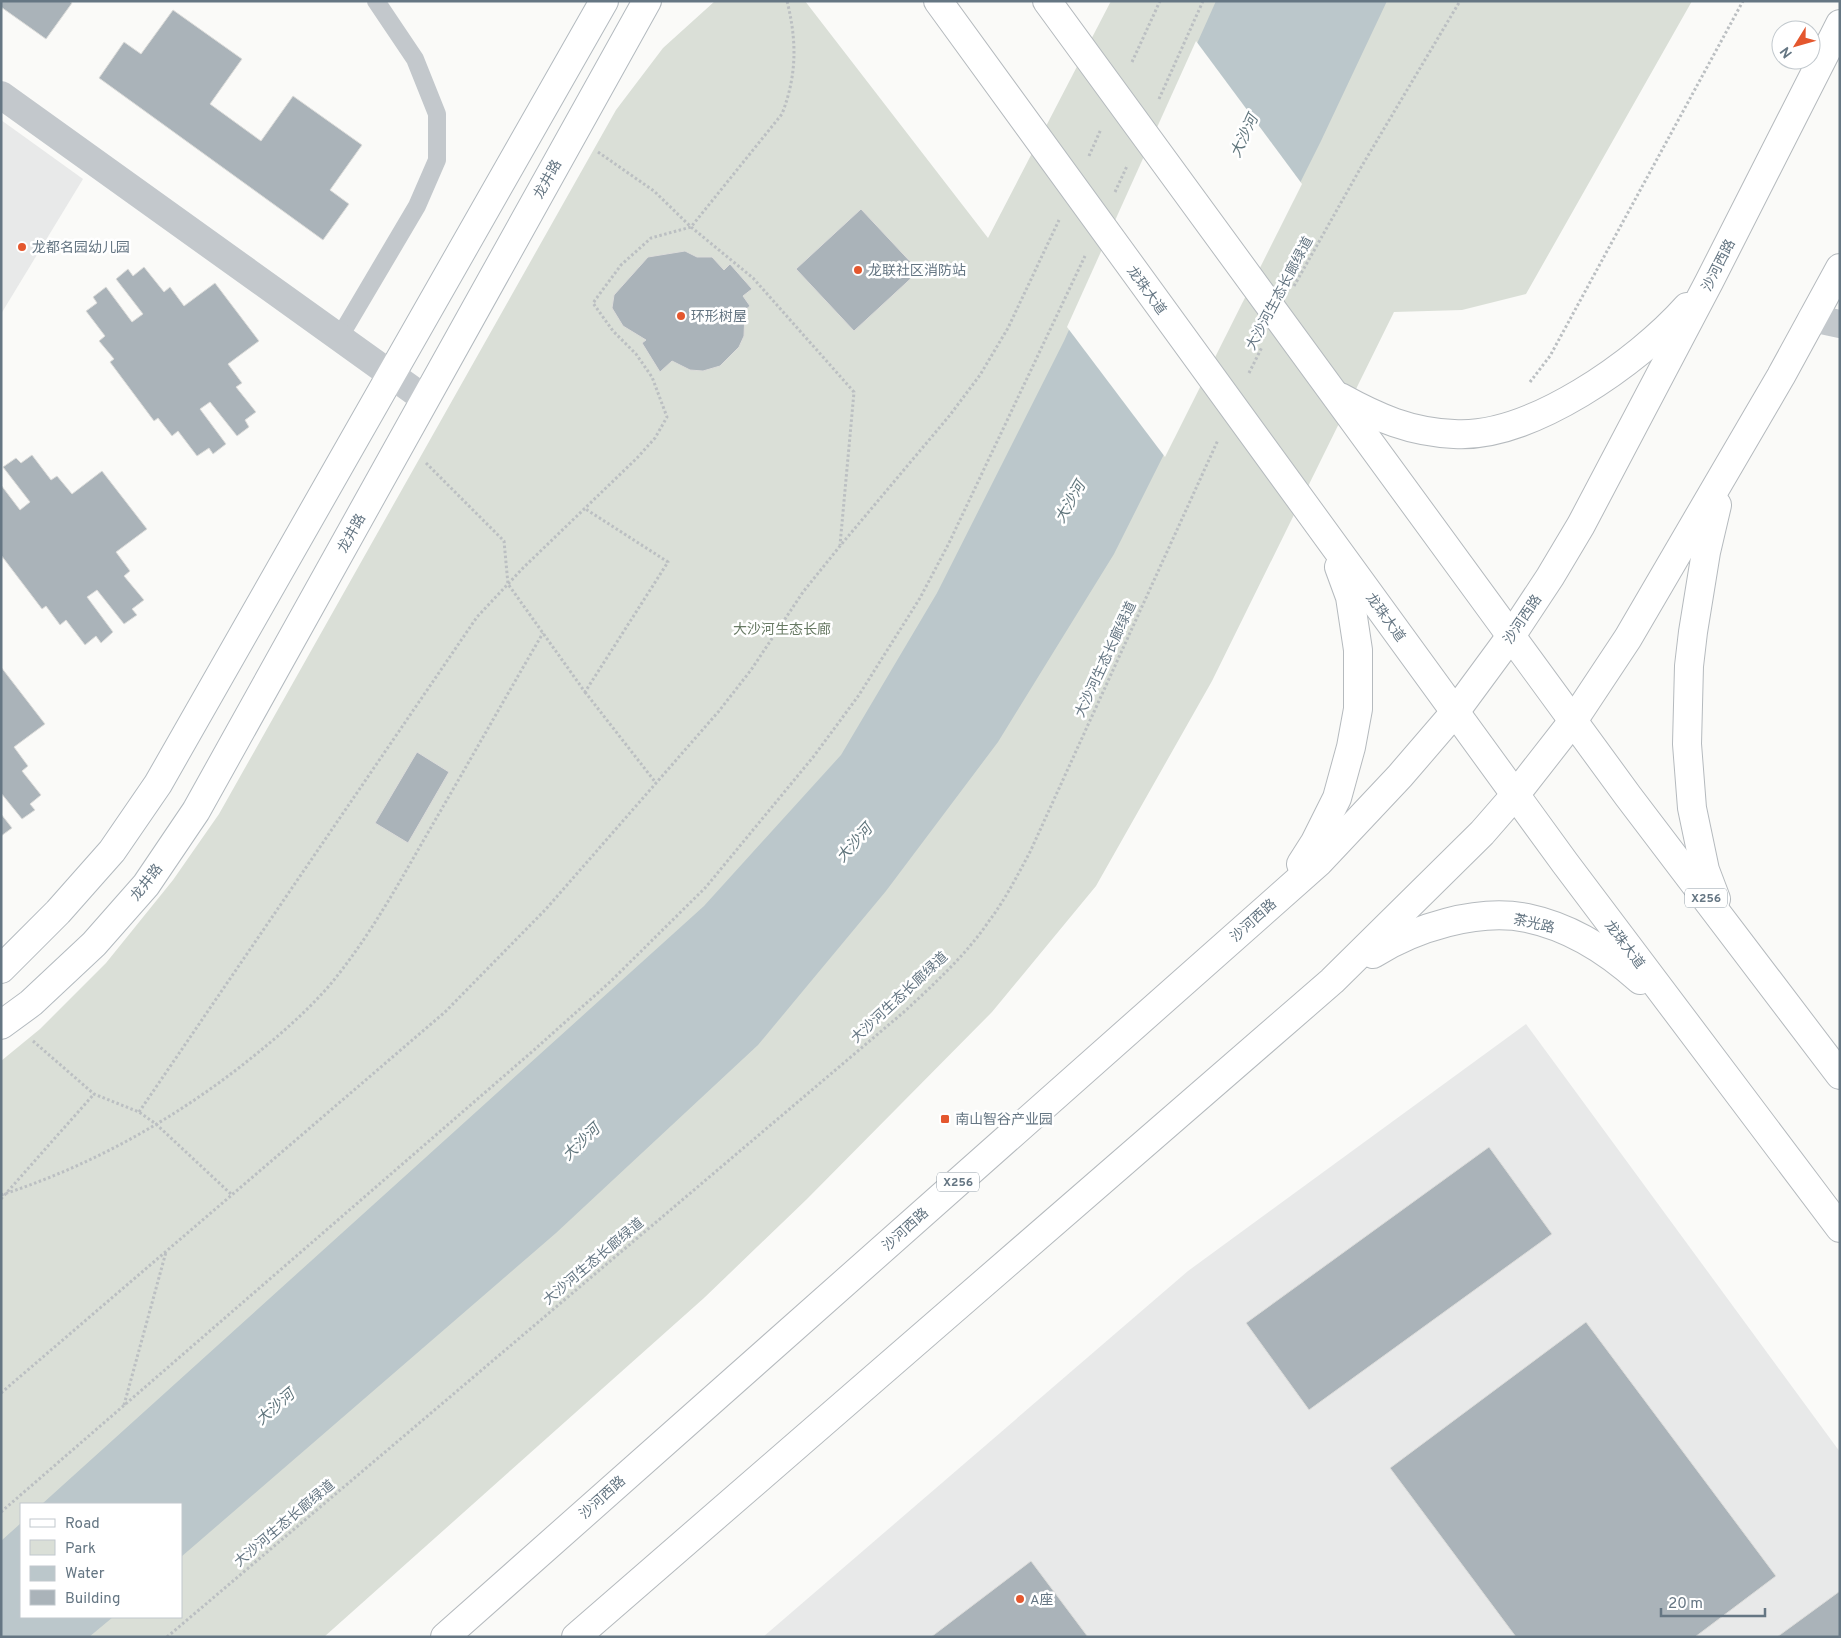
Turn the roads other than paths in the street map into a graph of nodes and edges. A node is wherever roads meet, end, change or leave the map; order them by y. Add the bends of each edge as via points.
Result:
1 (376, 1) edge
2 (604, 1) edge
3 (647, 1) edge
4 (938, 1) edge
5 (1047, 1) edge
6 (1840, 24) edge
7 (1, 94) edge
8 (1840, 268) edge
9 (1709, 282) junction
10 (1812, 318) junction
11 (1840, 324) edge
12 (339, 338) junction
13 (391, 375) junction
14 (1334, 394) junction
15 (425, 399) junction
16 (1732, 461) junction
17 (1328, 538) junction
18 (1511, 636) junction
19 (1455, 712) junction
20 (1573, 721) junction
21 (1516, 794) junction
22 (1280, 896) junction
23 (1728, 928) junction
24 (1, 969) edge
25 (1332, 981) junction
26 (5, 1022) edge
27 (1686, 1026) junction
28 (1840, 1075) edge
29 (1840, 1228) edge
30 (445, 1637) edge
31 (576, 1637) edge

1 - 12 lane via 415,59 437,114 437,160 417,206
2 - 13 main road
3 - 15 main road, 龙井路
4 - 17 main road, 龙珠大道
5 - 14 main road
6 - 9 main road, 沙河西路
7 - 12 street
8 - 10 main road
9 - 14 main road via 1681,314 1620,366 1567,401 1519,424 1491,432 1454,434 1410,429 1370,414
9 - 18 main road, 沙河西路 via 1581,525
10 - 11 street
10 - 16 main road
12 - 13 street
13 - 15 street
13 - 24 main road via 158,784 112,851
14 - 18 main road
15 - 26 main road, 龙井路 via 196,811 146,885 94,944 31,1003
16 - 20 main road via 1647,609
16 - 23 main road via 1706,552 1692,640 1687,698 1692,808 1704,870
17 - 19 main road, 龙珠大道
17 - 22 main road via 1350,597 1358,650 1358,710 1337,798 1315,842
18 - 19 main road, 沙河西路 / X256
18 - 20 main road, X256
19 - 21 main road, 龙珠大道
19 - 22 main road, 沙河西路 / X256 via 1386,791 1318,862
20 - 21 main road
20 - 23 main road, X256
21 - 25 main road via 1460,855
21 - 27 main road, 龙珠大道
22 - 30 main road, 沙河西路 / X256
23 - 28 main road, X256
25 - 27 main road, 茶光路 via 1378,950 1422,929 1466,919 1525,918 1563,930 1606,953 1655,992
25 - 31 main road
27 - 29 main road, 龙珠大道

